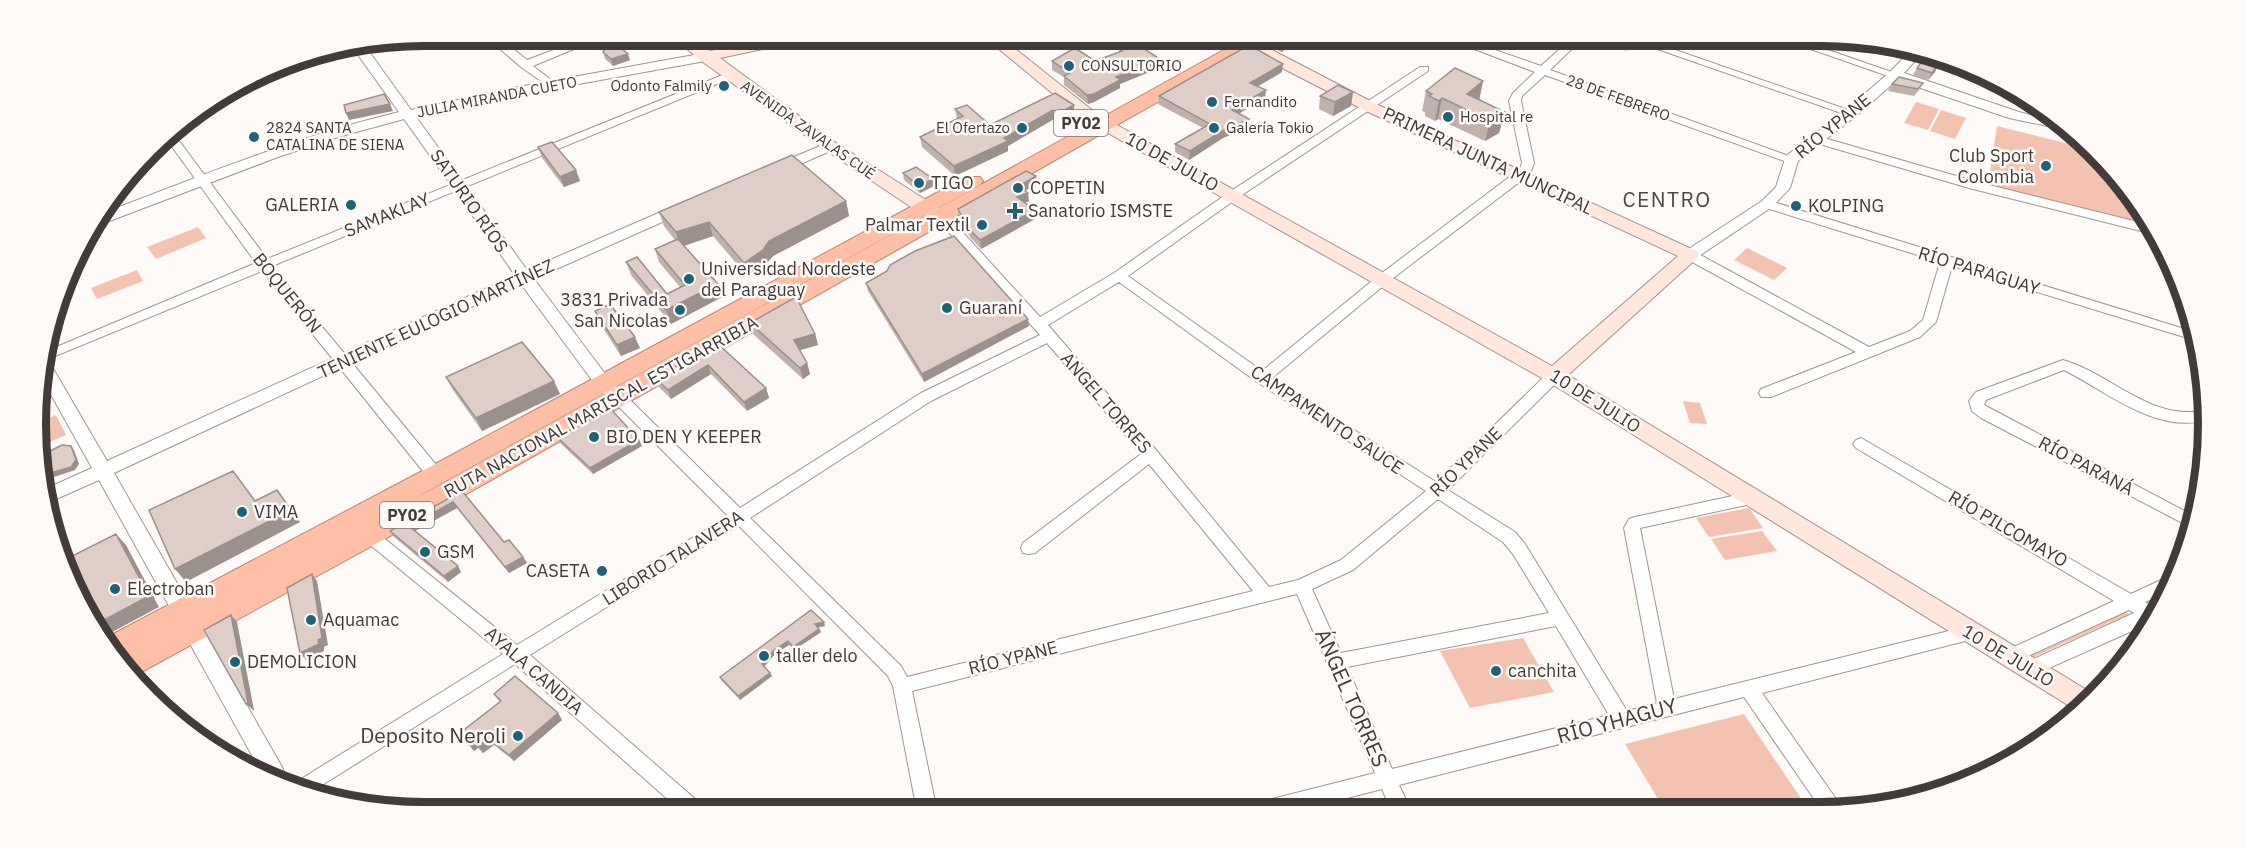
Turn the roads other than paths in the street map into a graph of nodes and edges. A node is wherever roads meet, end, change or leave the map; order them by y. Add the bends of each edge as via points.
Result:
1 (502, 46) edge
2 (574, 46) edge
3 (691, 46) edge
4 (757, 46) edge
5 (1003, 46) edge
6 (1229, 46) edge
7 (1258, 46) edge
8 (1473, 46) edge
9 (1570, 46) edge
10 (1654, 46) edge
11 (1808, 46) edge
12 (363, 52) edge
13 (705, 57) junction
14 (1911, 57) edge
15 (525, 65) junction
16 (1424, 69) dead end
17 (1544, 71) junction
18 (730, 75) junction
19 (1895, 75) junction
20 (551, 85) junction
21 (1370, 106) junction
22 (1851, 113) junction
23 (408, 114) junction
24 (1097, 120) junction
25 (2049, 124) edge
26 (1817, 140) junction
27 (174, 141) edge
28 (830, 146) junction
29 (1791, 159) junction
30 (763, 175) edge
31 (1520, 176) junction
32 (202, 181) junction
33 (458, 187) junction
34 (1232, 196) junction
35 (700, 201) edge
36 (1767, 204) junction
37 (933, 212) junction
38 (108, 217) edge
39 (2143, 228) edge
40 (1690, 255) junction
41 (1947, 261) junction
42 (264, 265) junction
43 (1119, 276) junction
44 (524, 277) junction
45 (1383, 279) junction
46 (1044, 330) junction
47 (2188, 334) edge
48 (1867, 352) junction
49 (53, 353) edge
50 (343, 362) junction
51 (1554, 376) junction
52 (50, 378) edge
53 (1262, 378) junction
54 (610, 390) junction
55 (1766, 393) dead end
56 (2198, 419) edge
57 (1861, 444) dead end
58 (1151, 454) junction
59 (102, 471) junction
60 (436, 476) junction
61 (1436, 492) junction
62 (53, 494) edge
63 (1751, 498) junction
64 (740, 516) junction
65 (2187, 519) edge
66 (369, 535) junction
67 (1029, 548) dead end
68 (1302, 586) junction
69 (2162, 587) edge
70 (1265, 594) junction
71 (2130, 600) junction
72 (2149, 610) edge
73 (2146, 617) edge
74 (1559, 618) junction
75 (189, 621) junction
76 (1969, 633) junction
77 (119, 646) edge
78 (517, 654) junction
79 (2009, 657) junction
80 (131, 662) edge
81 (1335, 662) junction
82 (2029, 669) junction
83 (902, 686) junction
84 (1748, 688) junction
85 (2080, 699) edge
86 (1667, 708) junction
87 (1623, 721) junction
88 (271, 769) edge
89 (1388, 779) junction
90 (309, 783) edge
91 (685, 802) edge
92 (925, 802) edge
93 (1296, 802) edge
94 (1398, 802) edge
95 (1828, 802) edge

1 - 15 street
2 - 15 street
3 - 13 main road, AVENIDA ZAVALAS CUÉ
4 - 13 main road, JULIA MIRANDA CUETO
5 - 24 main road, 10 DE JULIO
6 - 24 highway, RUTA NACIONAL MARISCAL ESTIGARRIBIA / PY02
7 - 21 main road, PRIMERA JUNTA MUNCIPAL
8 - 17 street, 28 DE FEBRERO
9 - 17 street
10 - 22 street
11 - 19 street
12 - 23 street, SATURIO RÍOS
13 - 18 main road, AVENIDA ZAVALAS CUÉ
13 - 20 street, JULIA MIRANDA CUETO
14 - 19 street, RÍO YPANE
15 - 20 street
16 - 21 street, LIBORIO TALAVERA
17 - 29 street, 28 DE FEBRERO
17 - 31 street via 1515,101 1528,163
18 - 28 main road, AVENIDA ZAVALAS CUÉ
18 - 33 street, SAMAKLAY
19 - 22 street, RÍO YPANE
19 - 25 street
20 - 23 street, JULIA MIRANDA CUETO
21 - 31 main road, PRIMERA JUNTA MUNCIPAL
21 - 34 street, LIBORIO TALAVERA
22 - 26 street, RÍO YPANE
23 - 32 street, JULIA MIRANDA CUETO via 321,138
23 - 33 street, SATURIO RÍOS
24 - 34 main road, 10 DE JULIO
24 - 37 highway, RUTA NACIONAL MARISCAL ESTIGARRIBIA / PY02
26 - 29 street, RÍO YPANE
26 - 39 street via 1973,185
27 - 32 street, BOQUERÓN
28 - 30 street
28 - 37 main road, AVENIDA ZAVALAS CUÉ
29 - 36 street, RÍO YPANE via 1783,188
31 - 40 main road, PRIMERA JUNTA MUNCIPAL
31 - 45 street
32 - 38 street, JULIA MIRANDA CUETO
32 - 42 street, BOQUERÓN
33 - 42 street, SAMAKLAY
33 - 44 street, SATURIO RÍOS
34 - 43 street, LIBORIO TALAVERA
34 - 45 main road, 10 DE JULIO
35 - 44 street, TENIENTE EULOGIO MARTÍNEZ
36 - 40 street, RÍO YPANE
36 - 41 street, RÍO PARAGUAY
37 - 46 street, ANGEL TORRES
37 - 54 highway, RUTA NACIONAL MARISCAL ESTIGARRIBIA / PY02
40 - 48 street, PRIMERA JUNTA MUNCIPAL
40 - 51 main road, RÍO YPANE
41 - 47 street, RÍO PARAGUAY
41 - 48 street via 1929,322 1916,334
42 - 49 street, SAMAKLAY
42 - 50 street, BOQUERÓN
43 - 46 street, LIBORIO TALAVERA
43 - 53 street, CAMPAMENTO SAUCE
44 - 50 street, TENIENTE EULOGIO MARTÍNEZ
44 - 54 street, SATURIO RÍOS
45 - 51 main road, 10 DE JULIO
45 - 53 street
46 - 58 street, ANGEL TORRES
46 - 64 street, LIBORIO TALAVERA via 926,397
48 - 55 street
50 - 59 street, TENIENTE EULOGIO MARTÍNEZ
50 - 60 street, BOQUERÓN
51 - 61 street, RÍO YPANE
51 - 63 main road, 10 DE JULIO
52 - 59 street
53 - 61 street, CAMPAMENTO SAUCE
54 - 60 highway, RUTA NACIONAL MARISCAL ESTIGARRIBIA / PY02
54 - 64 street
54 - 66 highway, RUTA NACIONAL MARISCAL ESTIGARRIBIA / PY02
56 - 65 street, RÍO PARANÁ via 2174,418 2145,408 2063,365 1976,401 1977,407
57 - 71 street, RÍO PILCOMAYO
58 - 67 street
58 - 70 street, ANGEL TORRES
59 - 62 street, TENIENTE EULOGIO MARTÍNEZ
59 - 75 street
60 - 75 highway, RUTA NACIONAL MARISCAL ESTIGARRIBIA / PY02
61 - 68 street, RÍO YPANE via 1347,565
61 - 74 street, CAMPAMENTO SAUCE via 1509,537
63 - 76 main road, 10 DE JULIO
63 - 86 street via 1635,523 1632,528
64 - 78 street, LIBORIO TALAVERA
64 - 83 street via 895,671
66 - 75 highway, RUTA NACIONAL MARISCAL ESTIGARRIBIA / PY02
66 - 78 street, AYALA CANDIA
68 - 70 street, RÍO YPANE
68 - 81 street, ÁNGEL TORRES
69 - 71 street
70 - 83 street, RÍO YPANE
71 - 72 street, RÍO PILCOMAYO
71 - 79 street
73 - 82 street
74 - 81 street
74 - 87 street, CAMPAMENTO SAUCE
75 - 77 highway, RUTA NACIONAL MARISCAL ESTIGARRIBIA / PY02
75 - 80 highway, RUTA NACIONAL MARISCAL ESTIGARRIBIA / PY02
75 - 88 street
76 - 79 main road, 10 DE JULIO
76 - 84 street, RÍO YHAGUY
78 - 90 street, LIBORIO TALAVERA
78 - 91 street, AYALA CANDIA
79 - 82 main road, 10 DE JULIO
81 - 89 street, ÁNGEL TORRES
82 - 85 main road, 10 DE JULIO
83 - 92 street
84 - 86 street, RÍO YHAGUY
84 - 95 street
86 - 87 street, RÍO YHAGUY
87 - 89 street, RÍO YHAGUY
89 - 93 street, RÍO YHAGUY
89 - 94 street, ÁNGEL TORRES

